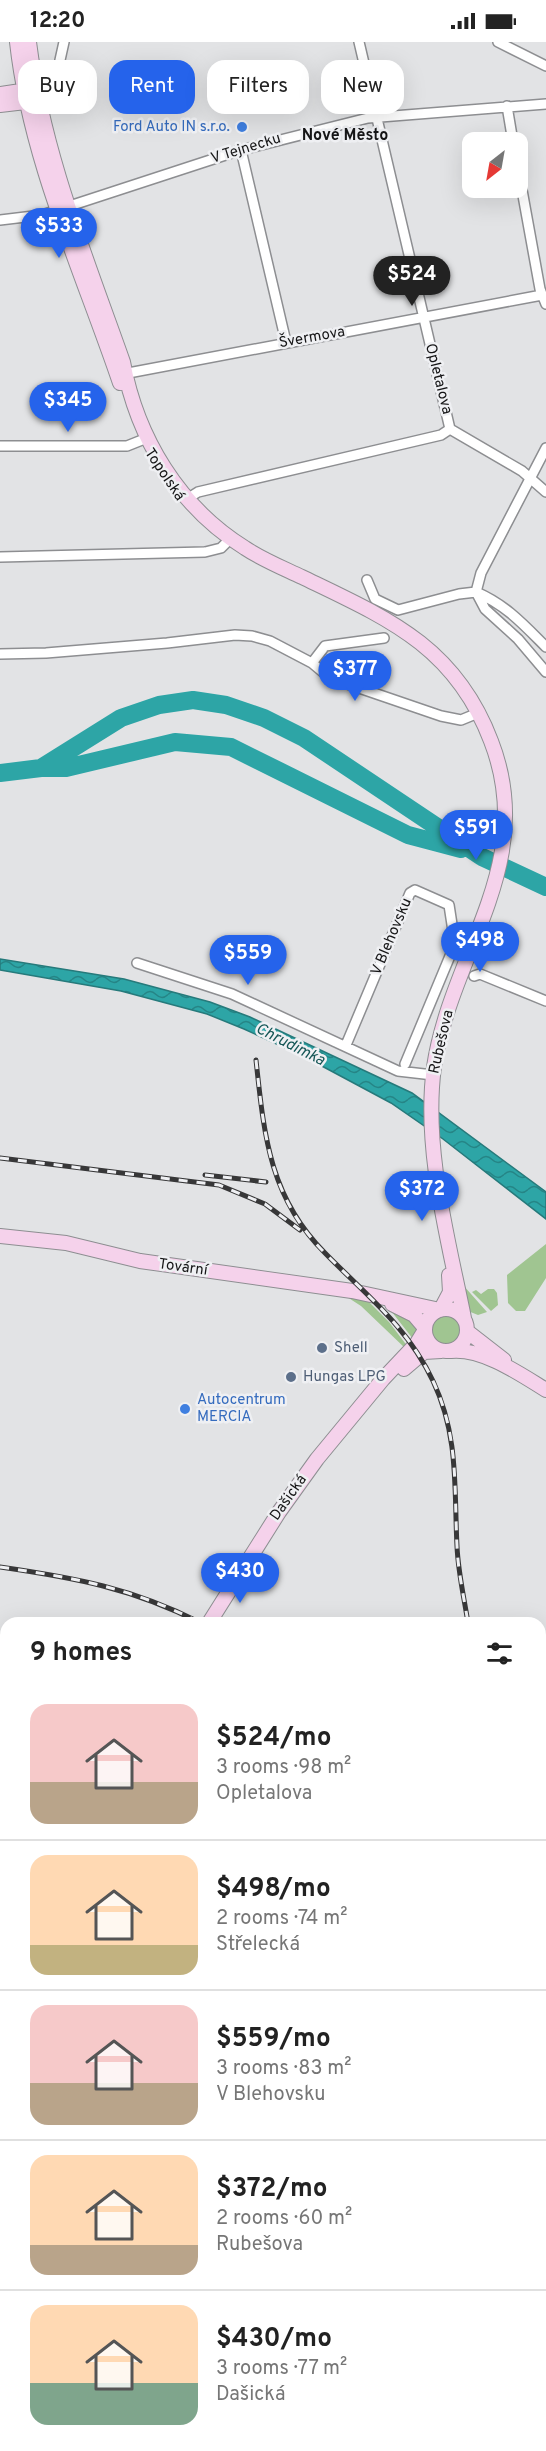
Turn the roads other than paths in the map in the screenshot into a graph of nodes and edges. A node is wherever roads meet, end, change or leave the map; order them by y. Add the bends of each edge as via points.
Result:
1 (17, 42) edge
2 (29, 42) edge
3 (64, 42) edge
4 (359, 42) edge
5 (498, 42) edge
6 (22, 60) edge
7 (30, 60) edge
8 (60, 60) dead end
9 (546, 66) edge
10 (0, 93) edge
11 (18, 95) edge
12 (18, 100) edge
13 (546, 104) edge
14 (0, 105) edge
15 (507, 105) junction
16 (37, 114) edge
17 (375, 116) junction
18 (511, 132) edge
19 (241, 150) junction
20 (524, 198) edge
21 (63, 208) junction
22 (0, 220) edge
23 (544, 300) edge
24 (423, 318) junction
25 (286, 342) junction
26 (121, 374) junction
27 (450, 429) junction
28 (145, 440) junction
29 (0, 446) edge
30 (546, 448) edge
31 (530, 478) junction
32 (546, 492) edge
33 (187, 499) junction
34 (229, 541) junction
35 (0, 557) edge
36 (367, 580) dead end
37 (476, 592) junction
38 (384, 638) dead end
39 (546, 647) edge
40 (0, 654) edge
41 (312, 663) junction
42 (546, 672) edge
43 (475, 715) junction
44 (137, 963) dead end
45 (474, 976) dead end
46 (546, 1001) edge
47 (346, 1045) junction
48 (405, 1064) dead end
49 (429, 1075) junction
50 (430, 1142) junction
51 (0, 1236) edge
52 (368, 1294) junction
53 (440, 1309) junction
54 (464, 1318) junction
55 (425, 1329) junction
56 (468, 1332) junction
57 (446, 1351) junction
58 (534, 1383) junction
59 (546, 1390) edge
60 (358, 1410) junction
61 (213, 1617) edge

1 - 6 street
2 - 7 street
3 - 8 street
4 - 17 street, Opletalova
5 - 9 street
10 - 11 street
12 - 14 street
13 - 15 street, V Tejnecku
15 - 17 street, V Tejnecku
15 - 18 street
16 - 21 street, Topolská
17 - 19 street, V Tejnecku
17 - 24 street, Opletalova
19 - 21 street, V Tejnecku
19 - 25 street
20 - 23 street
21 - 22 street, V Tejnecku
21 - 26 street, Topolská
23 - 24 street, Švermova
24 - 25 street, Švermova
24 - 27 street, Opletalova
25 - 26 street, Švermova
26 - 28 street, Topolská
27 - 31 street, Opletalova
27 - 33 street via 441,435 198,492
28 - 29 street via 127,446
28 - 33 street, Topolská
28 - 34 street, Topolská via 182,503
30 - 31 street
31 - 32 street, Opletalova
31 - 37 street via 481,573
33 - 34 street, Topolská
34 - 35 street via 219,549 205,552
34 - 43 street, Topolská via 262,565 370,619 411,645 444,676
36 - 37 street via 375,598 398,610
37 - 39 street via 496,600
37 - 42 street via 485,609 511,631
38 - 41 street via 325,646
40 - 41 street via 243,635 270,641
41 - 43 street via 330,678 421,710 455,720
43 - 49 street, Rubešova via 496,790 499,843 489,889 434,1032
44 - 47 street via 232,994
45 - 46 street via 480,974
47 - 48 street, V Blehovsku via 410,893 415,890 449,905 456,941
47 - 49 street via 398,1071
49 - 50 street, Rubešova
50 - 53 street, Rubešova via 433,1195 450,1283 449,1295
50 - 54 street, Rubešova
51 - 52 street, Tovární via 66,1243 140,1262
52 - 53 street, Tovární
52 - 55 street, Tovární via 414,1315
53 - 54 street via 453,1310
53 - 55 street via 430,1317
54 - 56 street
55 - 57 street via 429,1343
55 - 60 street, Dašická
56 - 57 street via 462,1345
56 - 58 street
57 - 58 street via 463,1351 488,1359
57 - 60 street, Dašická via 421,1353
58 - 59 street
60 - 61 street, Dašická via 297,1487

